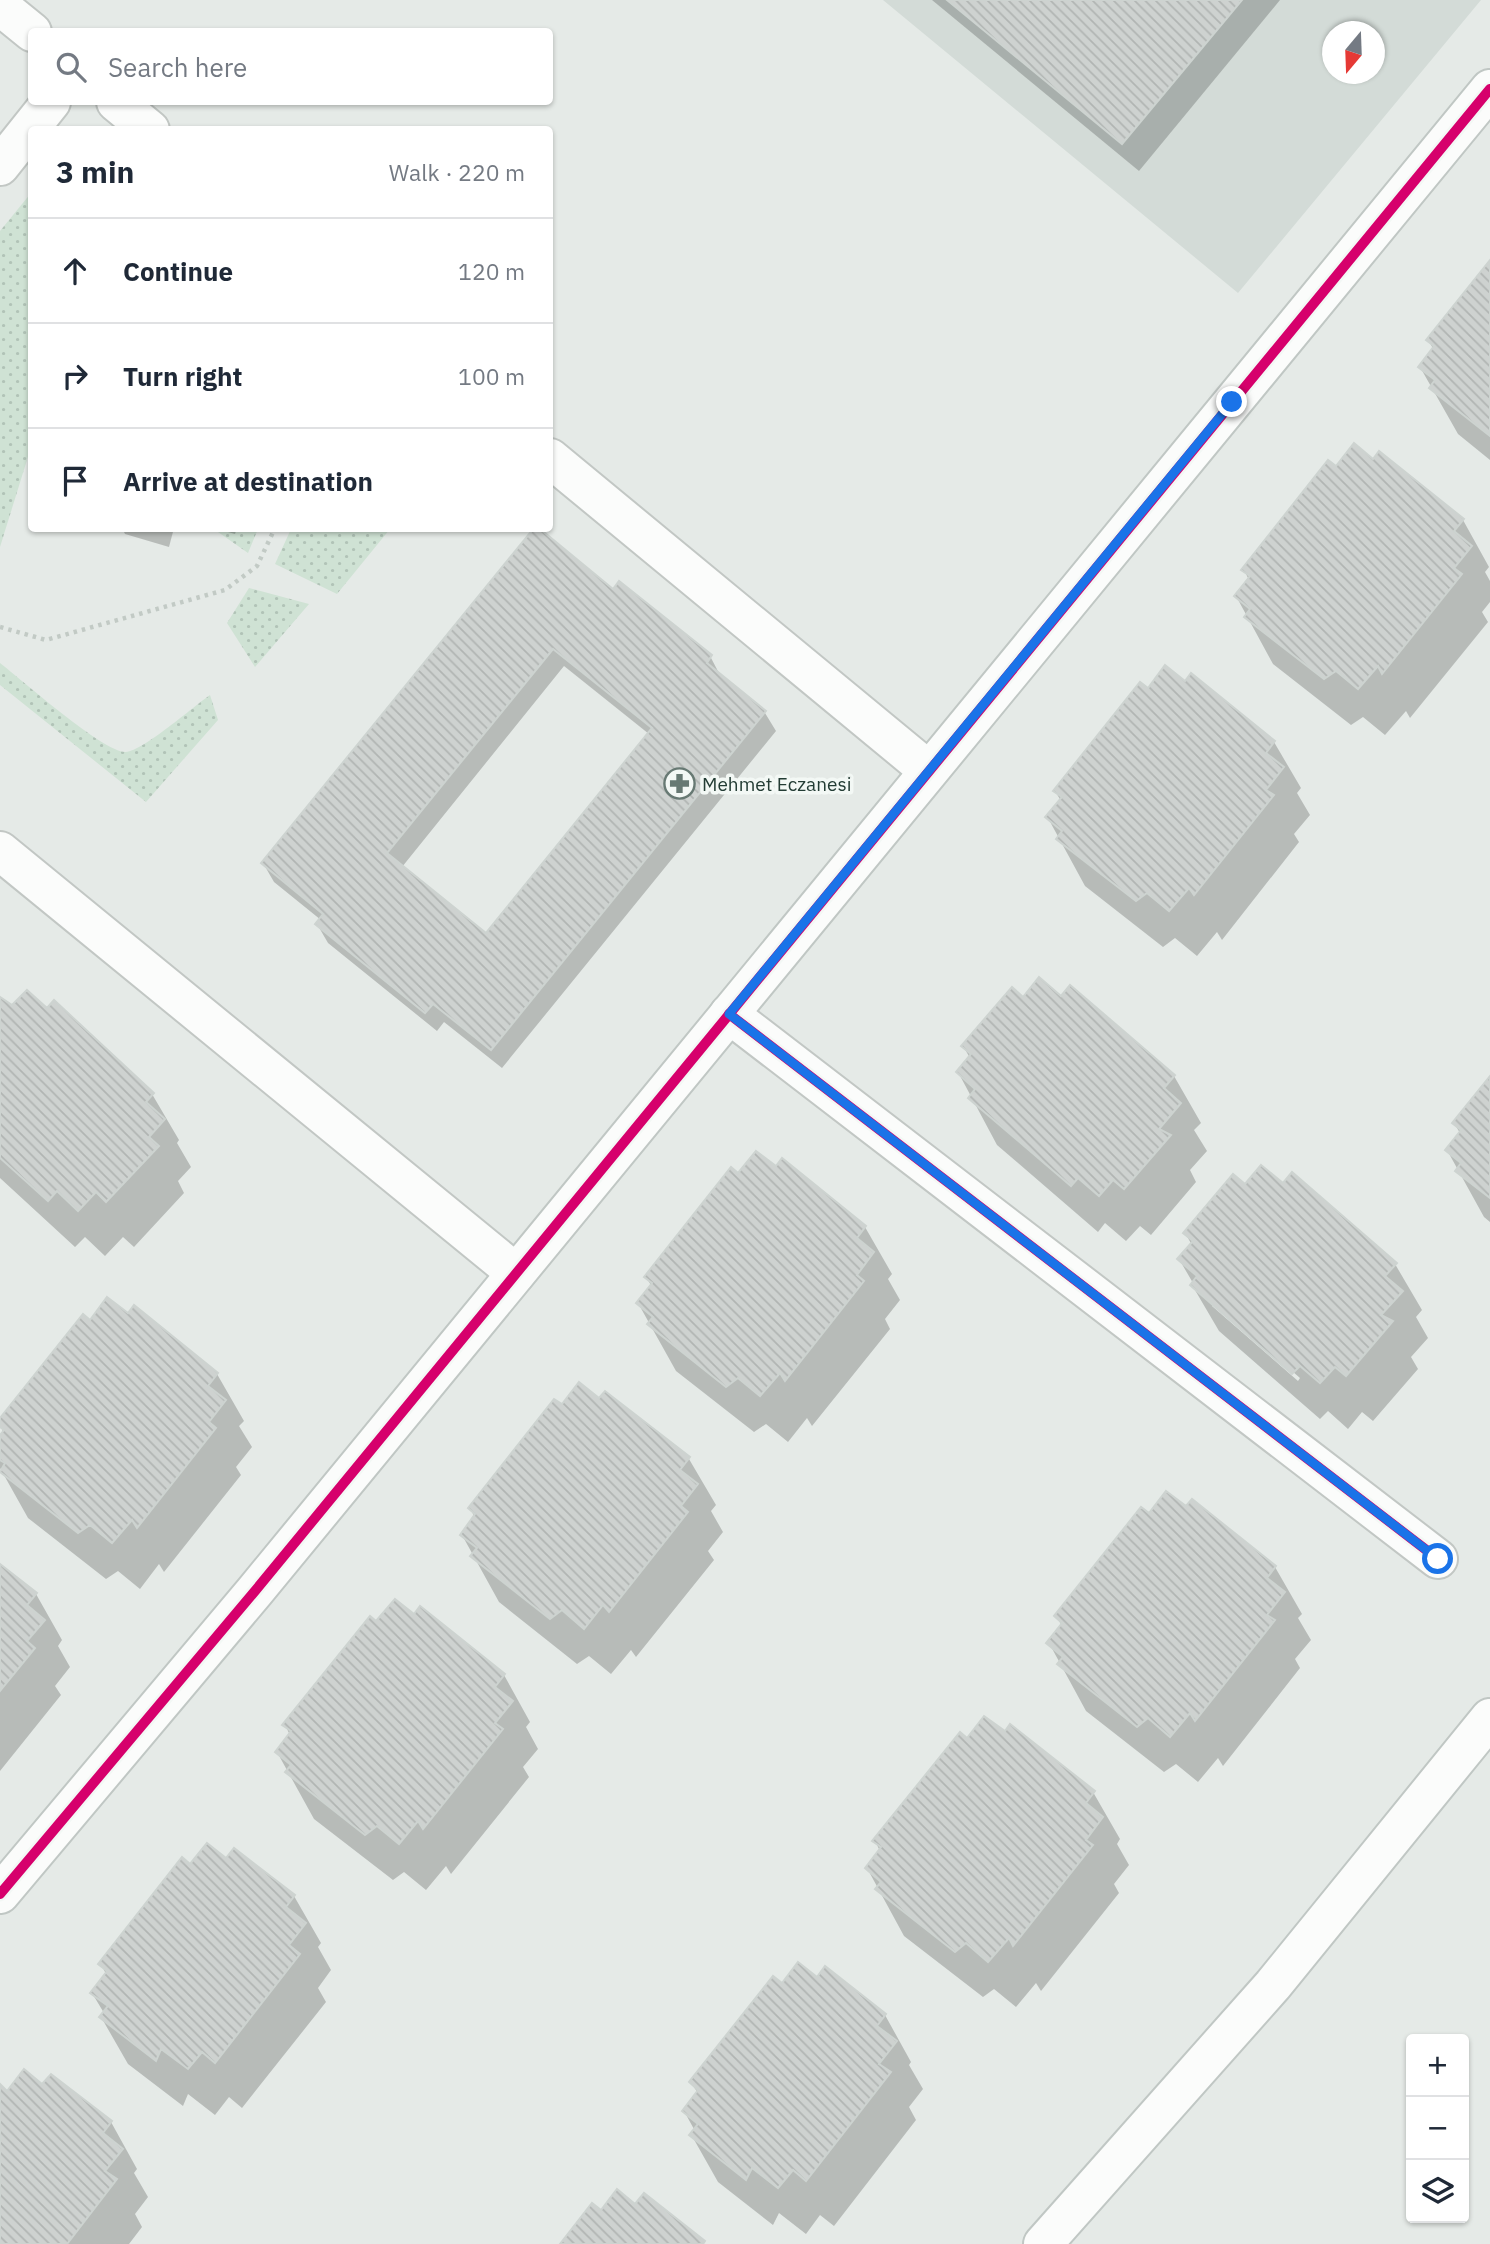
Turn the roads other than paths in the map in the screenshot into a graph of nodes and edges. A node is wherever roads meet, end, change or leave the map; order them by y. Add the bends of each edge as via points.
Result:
1 (0, 6) edge
2 (28, 29) edge
3 (1490, 89) edge
4 (49, 105) edge
5 (120, 105) edge
6 (32, 126) edge
7 (145, 126) edge
8 (28, 131) edge
9 (0, 166) edge
10 (553, 460) edge
11 (928, 770) junction
12 (0, 851) edge
13 (729, 1014) junction
14 (516, 1273) junction
15 (1438, 1559) dead end
16 (1490, 1718) edge
17 (0, 1894) edge
18 (1042, 2244) edge

1 - 2 street
3 - 11 street
4 - 6 street
5 - 7 street
8 - 9 street
10 - 11 street
11 - 13 street
12 - 14 street
13 - 14 street
13 - 15 street
14 - 17 street
16 - 18 street via 1273,1985

